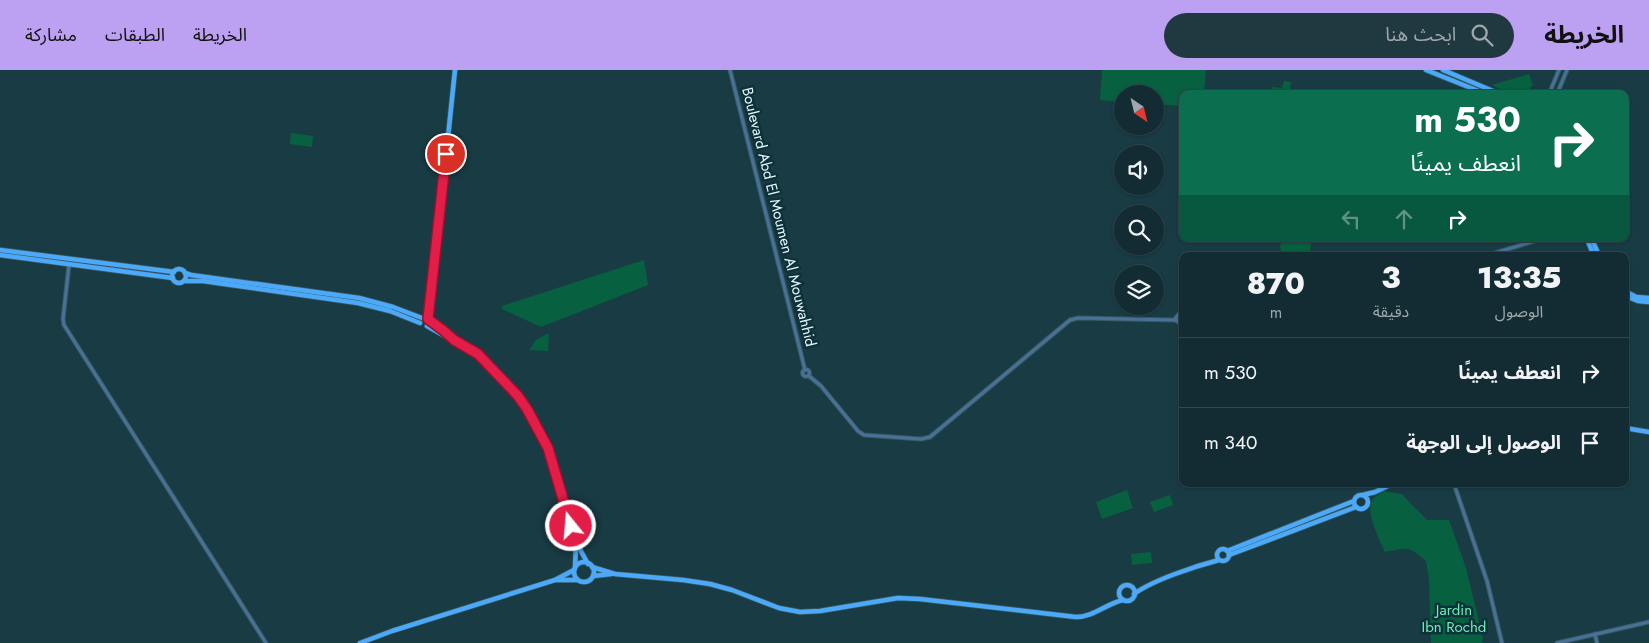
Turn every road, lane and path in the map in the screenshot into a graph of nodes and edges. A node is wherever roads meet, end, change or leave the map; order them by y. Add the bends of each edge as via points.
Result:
1 (455, 70) edge
2 (730, 70) edge
3 (1426, 70) edge
4 (1442, 70) edge
5 (1559, 70) edge
6 (1567, 70) edge
7 (1476, 90) edge
8 (1490, 90) edge
9 (1551, 90) edge
10 (1559, 90) edge
11 (1531, 242) edge
12 (0, 250) edge
13 (1499, 252) edge
14 (0, 255) edge
15 (69, 264) junction
16 (174, 272) junction
17 (185, 273) junction
18 (172, 278) junction
19 (184, 281) junction
20 (1629, 293) edge
21 (431, 294) junction
22 (1629, 298) edge
23 (1649, 298) edge
24 (1649, 302) edge
25 (1179, 314) edge
26 (1179, 318) edge
27 (422, 320) junction
28 (429, 320) junction
29 (1175, 320) junction
30 (1179, 322) edge
31 (427, 326) junction
32 (454, 340) junction
33 (1629, 429) edge
34 (1649, 432) edge
35 (1386, 487) edge
36 (1455, 487) edge
37 (1375, 492) junction
38 (1363, 495) junction
39 (1354, 501) junction
40 (1368, 503) junction
41 (1356, 507) junction
42 (576, 544) junction
43 (1228, 553) junction
44 (1217, 554) junction
45 (1219, 560) junction
46 (1207, 563) junction
47 (590, 565) junction
48 (574, 569) junction
49 (615, 574) junction
50 (593, 576) junction
51 (555, 580) junction
52 (577, 580) junction
53 (1144, 587) junction
54 (1132, 588) junction
55 (1119, 593) junction
56 (1134, 594) junction
57 (1122, 600) junction
58 (1112, 602) junction
59 (1649, 622) edge
60 (1595, 634) junction
61 (266, 643) edge
62 (360, 643) edge
63 (1502, 643) edge
64 (1556, 643) edge
65 (1597, 643) edge

1 - 21 main road
2 - 29 street, Boulevard Abd El Moumen Al Mouwahhid via 805,370 864,435 925,438 936,434 1070,320
3 - 7 main road
4 - 8 main road
5 - 9 street
6 - 10 street
11 - 13 street
12 - 16 main road
14 - 15 main road
15 - 18 main road
15 - 61 street via 64,325
16 - 17 main road via 180,269
16 - 18 main road
17 - 19 main road
17 - 27 main road via 359,298 393,307
18 - 19 main road via 177,282
19 - 27 main road via 358,303
20 - 23 main road
21 - 27 main road
21 - 28 main road
22 - 24 main road
25 - 29 street
26 - 29 street
27 - 28 main road
27 - 31 main road via 423,326
28 - 31 main road
28 - 32 main road
29 - 30 street
31 - 32 main road
32 - 42 main road via 478,354 527,409 548,448
33 - 34 main road
35 - 37 main road
36 - 63 street via 1487,581
37 - 38 main road
37 - 40 main road
38 - 39 main road
38 - 40 main road
39 - 41 main road
39 - 43 main road
40 - 41 main road via 1366,508
41 - 43 main road
42 - 47 main road
42 - 48 main road
43 - 44 main road via 1222,550
43 - 45 main road via 1226,560
44 - 45 main road
44 - 46 main road
45 - 46 main road
46 - 53 main road
47 - 48 main road via 580,563
47 - 49 main road
47 - 50 main road
48 - 51 main road
48 - 52 main road
49 - 50 main road
49 - 58 main road via 710,584 800,612 905,598 1076,617 1091,615
50 - 52 main road via 586,582
51 - 52 main road
51 - 62 main road
53 - 54 main road
53 - 56 main road
54 - 55 main road via 1124,586
54 - 56 main road
55 - 57 main road
55 - 58 main road
56 - 57 main road via 1131,600
57 - 58 main road
59 - 60 street
60 - 64 street
60 - 65 street

